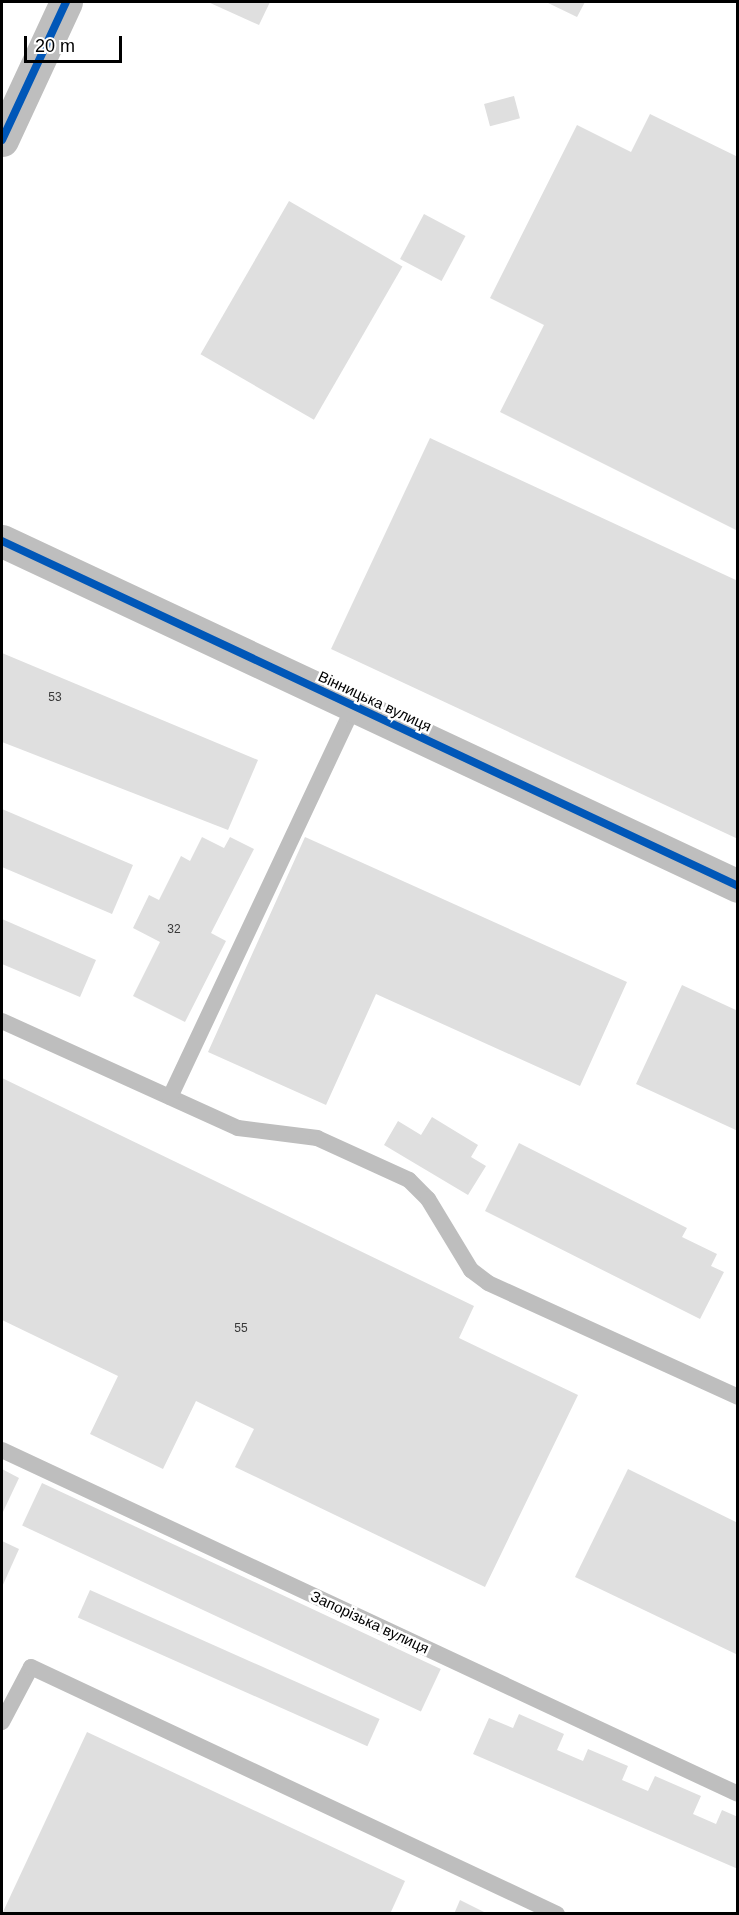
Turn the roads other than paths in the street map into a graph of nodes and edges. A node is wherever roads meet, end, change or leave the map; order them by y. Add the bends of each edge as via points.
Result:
1 (66, 2) edge
2 (2, 140) edge
3 (2, 541) edge
4 (354, 706) junction
5 (738, 886) edge
6 (2, 1021) edge
7 (170, 1097) junction
8 (738, 1397) edge
9 (2, 1450) edge
10 (2, 1722) edge
11 (738, 1794) edge
12 (557, 1914) edge

1 - 2 street
3 - 4 street, Вінницька вулиця
4 - 5 street, Вінницька вулиця
4 - 7 lane
6 - 7 lane
7 - 8 lane via 238,1128 317,1138 410,1180 471,1270 488,1283
9 - 11 lane, Запорізька вулиця
10 - 12 lane via 31,1667

